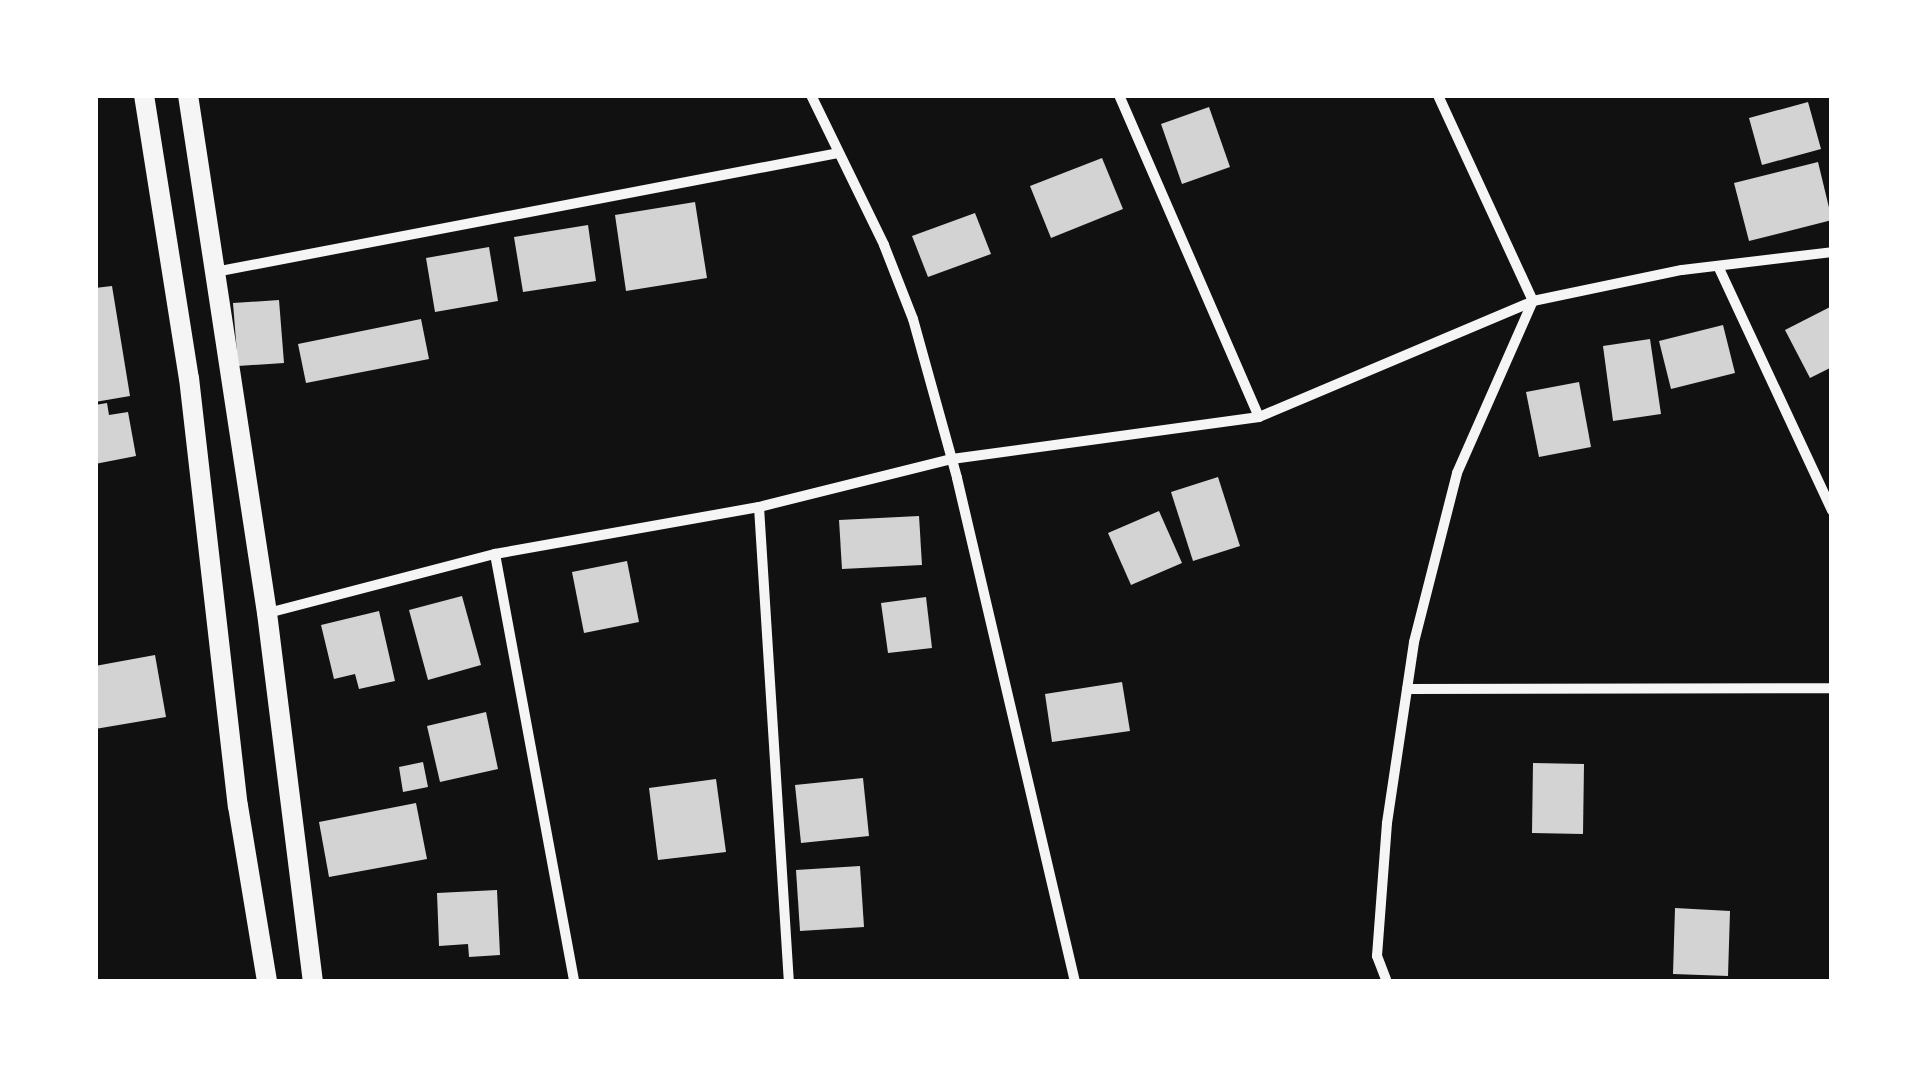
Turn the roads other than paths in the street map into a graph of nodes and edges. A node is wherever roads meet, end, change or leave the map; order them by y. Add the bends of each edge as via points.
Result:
1 (144, 95) edge
2 (188, 95) edge
3 (811, 95) edge
4 (1118, 95) edge
5 (1438, 95) edge
6 (838, 153) junction
7 (1832, 252) edge
8 (1718, 266) junction
9 (214, 272) junction
10 (1534, 301) junction
11 (1259, 417) junction
12 (952, 459) junction
13 (758, 507) junction
14 (1832, 511) edge
15 (496, 554) junction
16 (266, 613) junction
17 (1832, 688) edge
18 (1407, 689) junction
19 (267, 982) edge
20 (313, 982) edge
21 (574, 982) edge
22 (789, 982) edge
23 (1075, 982) edge
24 (1387, 982) edge

1 - 19 main road via 189,378 238,806
2 - 9 main road
3 - 6 street
4 - 11 street
5 - 10 street
6 - 9 street
6 - 12 street via 912,318
7 - 8 street
8 - 10 street
8 - 14 street
9 - 16 main road
10 - 11 street
10 - 18 street via 1457,473
11 - 12 street
12 - 13 street
12 - 23 street
13 - 15 street
13 - 22 street
15 - 16 street
15 - 21 street
16 - 20 main road
17 - 18 street
18 - 24 street via 1379,936

